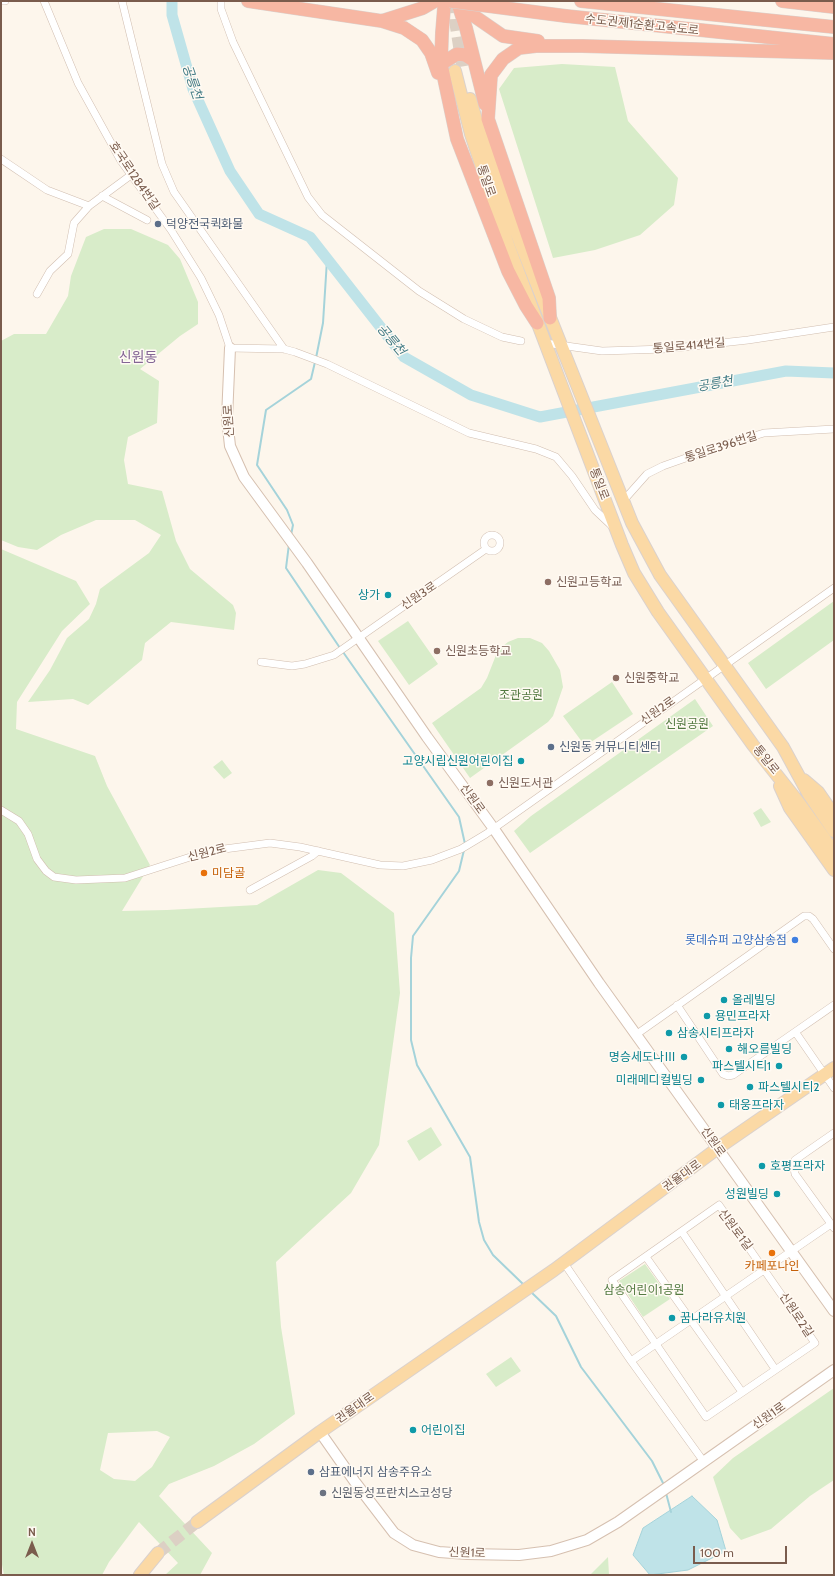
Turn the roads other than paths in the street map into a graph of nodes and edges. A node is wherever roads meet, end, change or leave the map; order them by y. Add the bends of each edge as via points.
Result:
1 (1, 1) edge
2 (5, 1) edge
3 (44, 1) edge
4 (122, 1) edge
5 (221, 1) edge
6 (435, 1) edge
7 (447, 1) edge
8 (450, 1) edge
9 (457, 1) edge
10 (460, 1) edge
11 (581, 1) edge
12 (782, 1) edge
13 (253, 2) edge
14 (834, 7) edge
15 (382, 21) junction
16 (834, 27) edge
17 (834, 44) edge
18 (582, 46) junction
19 (834, 53) edge
20 (474, 60) junction
21 (441, 64) junction
22 (452, 119) junction
23 (488, 119) junction
24 (1, 159) edge
25 (132, 175) junction
26 (102, 196) junction
27 (89, 206) junction
28 (147, 220) dead end
29 (37, 294) dead end
30 (550, 318) junction
31 (537, 323) junction
32 (834, 328) edge
33 (521, 341) dead end
34 (545, 343) junction
35 (562, 346) junction
36 (230, 348) junction
37 (284, 349) junction
38 (834, 429) edge
39 (623, 501) junction
40 (616, 530) junction
41 (486, 549) dead end
42 (834, 588) edge
43 (354, 641) junction
44 (261, 662) dead end
45 (725, 666) junction
46 (706, 678) junction
47 (773, 768) junction
48 (796, 773) junction
49 (1, 810) edge
50 (834, 815) edge
51 (494, 829) junction
52 (834, 831) edge
53 (318, 851) junction
54 (834, 852) edge
55 (834, 870) edge
56 (250, 890) dead end
57 (834, 949) edge
58 (677, 1005) junction
59 (834, 1005) edge
60 (796, 1033) junction
61 (637, 1034) junction
62 (829, 1071) edge
63 (834, 1088) edge
64 (834, 1133) edge
65 (718, 1148) junction
66 (832, 1226) edge
67 (682, 1232) junction
68 (791, 1250) junction
69 (646, 1257) junction
70 (564, 1263) junction
71 (765, 1269) junction
72 (726, 1296) junction
73 (834, 1312) edge
74 (691, 1320) junction
75 (656, 1344) junction
76 (631, 1361) junction
77 (775, 1369) junction
78 (834, 1370) edge
79 (742, 1392) junction
80 (320, 1432) junction
81 (704, 1462) junction
82 (197, 1522) tunnel mouth
83 (158, 1553) tunnel mouth
84 (140, 1575) edge

1 - 2 street
3 - 25 street, 호국로1284번길 via 78,83
4 - 37 street, 호국로1284번길 via 162,164 174,192
5 - 33 street via 221,9 233,42 308,197 322,215 419,291 464,319 502,337
6 - 15 highway via 423,8
7 - 21 highway via 444,8
8 - 17 highway, 수도권제1순환고속도로, bridge
9 - 20 highway
10 - 18 highway via 474,16 503,36
11 - 16 highway, 수도권제1순환고속도로
12 - 14 highway
13 - 15 highway
15 - 22 highway via 404,28 422,40 431,53
18 - 19 highway
18 - 23 highway via 519,48 503,59 491,75
20 - 21 highway via 457,54
20 - 23 highway
21 - 22 highway
22 - 31 highway via 508,270
23 - 30 highway via 549,298
24 - 27 street via 47,190
25 - 26 street
25 - 36 street, 호국로1284번길 via 201,278 219,315
26 - 27 street
26 - 28 street
27 - 29 street via 74,223 68,254 50,271
30 - 31 main road, 통일로 via 478,130 459,71 471,134
30 - 35 main road, 통일로
31 - 34 main road, 통일로
32 - 35 street, 통일로414번길 via 666,349 602,351
34 - 35 street, 통일로414번길
34 - 40 main road, 통일로
35 - 39 main road, 통일로
36 - 37 street
36 - 43 street, 신원로 via 227,418 230,446 244,477 307,563
37 - 40 street via 327,364 469,433 536,449 556,457 595,510
38 - 39 street, 통일로396번길 via 764,433 663,466 647,474
39 - 45 main road, 통일로 via 660,575
40 - 46 main road, 통일로 via 646,594
41 - 43 street, 신원3로
42 - 45 street, 신원2로
43 - 44 street, 신원3로 via 334,655 305,664 292,666
43 - 51 street, 신원로
45 - 46 street, 신원2로
45 - 48 main road, 통일로 via 783,748
46 - 47 main road, 통일로 via 753,745
46 - 51 street, 신원2로
47 - 54 main road, 통일로
47 - 55 main road via 790,808
48 - 50 main road via 818,792
48 - 52 main road, 통일로
49 - 53 street, 신원2로 via 19,821 46,871 54,877 76,880 125,878 209,851 239,846 270,843
51 - 53 street, 신원2로 via 448,856 403,866 380,865
51 - 61 street, 신원로
53 - 56 street
57 - 58 street via 813,919 804,916
58 - 60 street via 723,1074 728,1076
58 - 61 street
59 - 60 street
60 - 62 street
61 - 65 street, 신원로
62 - 63 street
62 - 65 main road, 권율대로
64 - 66 street via 795,1160 794,1168 795,1174
65 - 68 street, 신원로
65 - 70 main road, 권율대로
66 - 68 street
67 - 69 street, 신원로1길
67 - 71 street, 신원로1길 via 719,1205
67 - 72 street
68 - 71 street
68 - 73 street, 신원로
69 - 74 street
69 - 75 street, 신원로1길 via 612,1280
70 - 76 street
70 - 80 main road, 권율대로
71 - 72 street
71 - 77 street, 신원로2길 via 815,1343
72 - 74 street
72 - 77 street
74 - 75 street
74 - 79 street
75 - 76 street
75 - 79 street, 신원로2길 via 706,1417
76 - 81 street
77 - 79 street, 신원로2길
78 - 81 street, 신원1로
80 - 81 street, 신원1로 via 394,1533 413,1545 439,1552 519,1555 551,1551 587,1540 618,1522 654,1494
80 - 82 main road, 권율대로
83 - 84 main road

